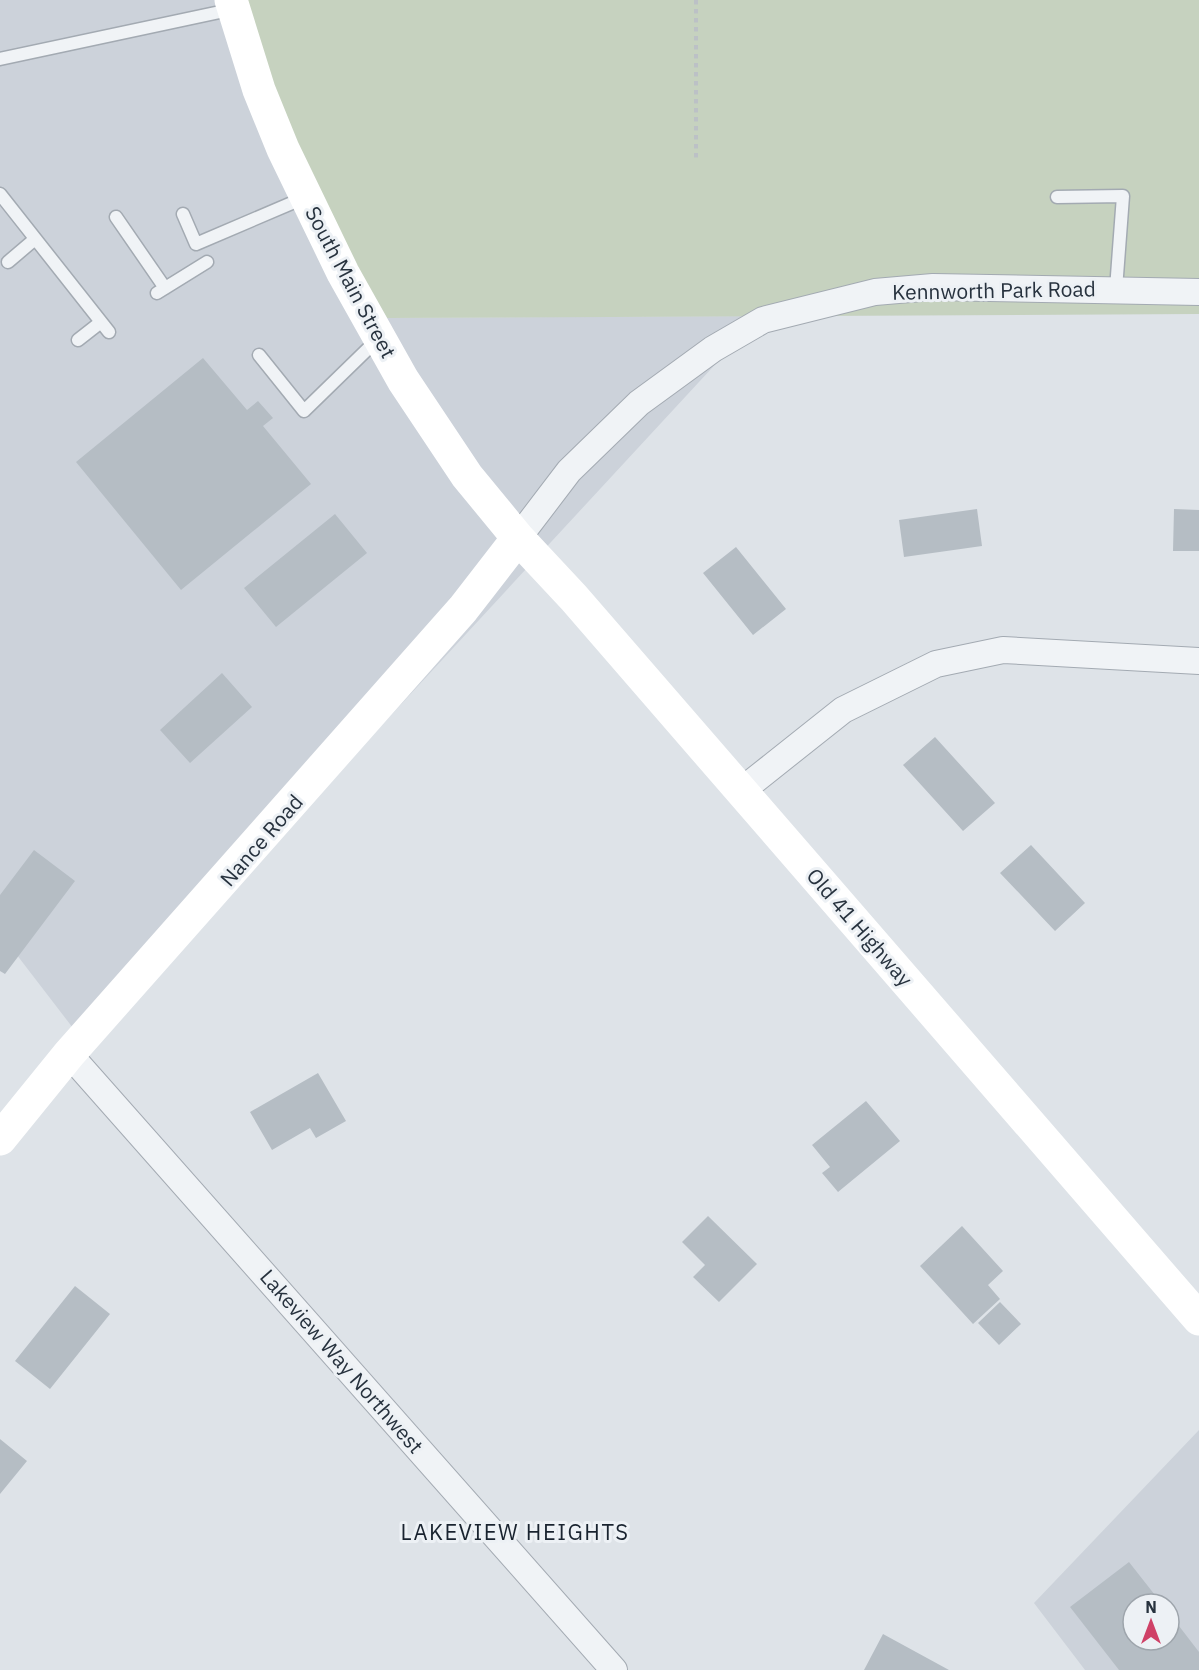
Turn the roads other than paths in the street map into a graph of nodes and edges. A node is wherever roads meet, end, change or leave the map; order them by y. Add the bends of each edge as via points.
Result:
1 (232, 5) edge
2 (0, 58) edge
3 (0, 194) edge
4 (306, 197) junction
5 (1057, 197) dead end
6 (183, 214) dead end
7 (116, 217) dead end
8 (35, 239) junction
9 (8, 262) dead end
10 (207, 262) dead end
11 (1116, 289) junction
12 (1199, 292) edge
13 (379, 338) junction
14 (78, 340) dead end
15 (259, 355) dead end
16 (518, 538) junction
17 (1199, 661) edge
18 (741, 790) junction
19 (69, 1054) junction
20 (0, 1139) edge
21 (1199, 1319) edge
22 (614, 1670) edge

1 - 2 lane
1 - 4 main road, South Main Street via 259,90
3 - 8 lane
4 - 6 lane via 196,244
4 - 13 main road, South Main Street
5 - 11 lane via 1123,196
7 - 10 lane via 161,290
8 - 9 lane
8 - 14 lane via 105,327
11 - 12 street, Kennworth Park Road
11 - 16 street, Kennworth Park Road via 933,287 887,291 763,320 713,349 639,404 569,471
13 - 15 lane via 304,411
13 - 16 main road, South Main Street via 467,476
16 - 18 main road, Old 41 Highway
16 - 19 main road, Nance Road via 463,609
17 - 18 street via 1004,650 936,664 843,710
18 - 21 main road, Old 41 Highway
19 - 20 main road, Nance Road
19 - 22 street, Lakeview Way Northwest

